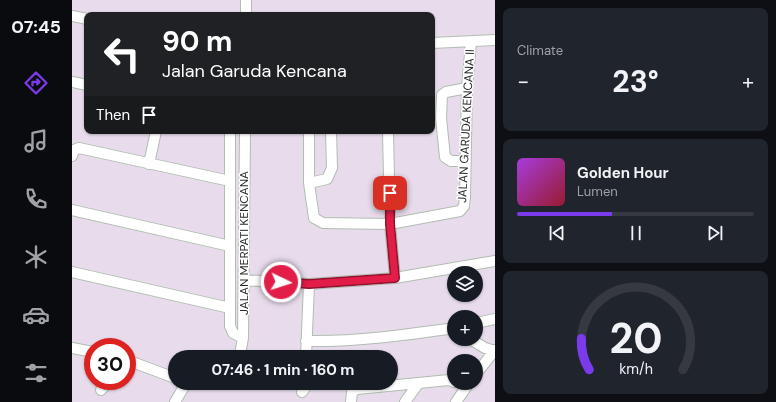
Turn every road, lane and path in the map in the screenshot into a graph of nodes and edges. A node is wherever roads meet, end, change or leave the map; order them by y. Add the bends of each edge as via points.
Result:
1 (246, 0) edge
2 (246, 12) edge
3 (72, 16) edge
4 (84, 19) edge
5 (495, 40) edge
6 (471, 42) junction
7 (435, 43) edge
8 (72, 82) edge
9 (84, 84) edge
10 (467, 88) junction
11 (155, 134) edge
12 (230, 134) edge
13 (245, 134) edge
14 (309, 134) edge
15 (331, 134) edge
16 (388, 134) edge
17 (230, 144) junction
18 (245, 144) junction
19 (72, 156) edge
20 (466, 161) junction
21 (149, 164) junction
22 (230, 181) junction
23 (309, 183) junction
24 (72, 210) edge
25 (390, 224) junction
26 (230, 246) junction
27 (495, 262) edge
28 (72, 272) edge
29 (395, 278) junction
30 (244, 280) junction
31 (309, 284) junction
32 (230, 308) junction
33 (495, 319) edge
34 (483, 322) edge
35 (447, 329) edge
36 (243, 338) junction
37 (306, 341) junction
38 (482, 346) edge
39 (72, 348) edge
40 (84, 350) edge
41 (238, 350) edge
42 (306, 350) edge
43 (495, 350) edge
44 (136, 363) edge
45 (483, 365) edge
46 (168, 375) edge
47 (447, 380) edge
48 (418, 384) junction
49 (182, 390) edge
50 (464, 390) edge
51 (175, 402) edge
52 (351, 402) edge
53 (405, 402) edge
54 (456, 402) edge

1 - 2 street
3 - 4 street
5 - 6 street
6 - 7 street
6 - 10 street, JALAN GARUDA KENCANA II
8 - 9 street
10 - 20 street, JALAN GARUDA KENCANA II
10 - 20 street via 442,95 441,118 445,157 451,161
11 - 21 street
12 - 17 street
13 - 18 street, JALAN MERPATI KENCANA
14 - 23 street
15 - 23 street via 332,173 327,179
16 - 25 street
17 - 18 street
17 - 22 street
18 - 30 street, JALAN MERPATI KENCANA
19 - 21 street via 74,150 79,148
20 - 25 street, JALAN GARUDA KENCANA II via 464,206 460,211
21 - 22 street
22 - 26 street
23 - 25 street, JALAN GARUDA KENCANA II via 314,218 323,223
24 - 26 street
25 - 29 street
26 - 32 street
27 - 29 street
28 - 32 street
29 - 31 street
30 - 31 street
30 - 36 street, JALAN MERPATI KENCANA
31 - 37 street
32 - 36 street via 231,331
33 - 34 street
35 - 37 street via 367,339
36 - 41 street, JALAN MERPATI KENCANA
37 - 42 street
38 - 43 street
39 - 40 street
43 - 45 street
44 - 46 street
47 - 48 street
48 - 52 street via 358,389 352,392
48 - 53 street
49 - 51 street
50 - 54 street

